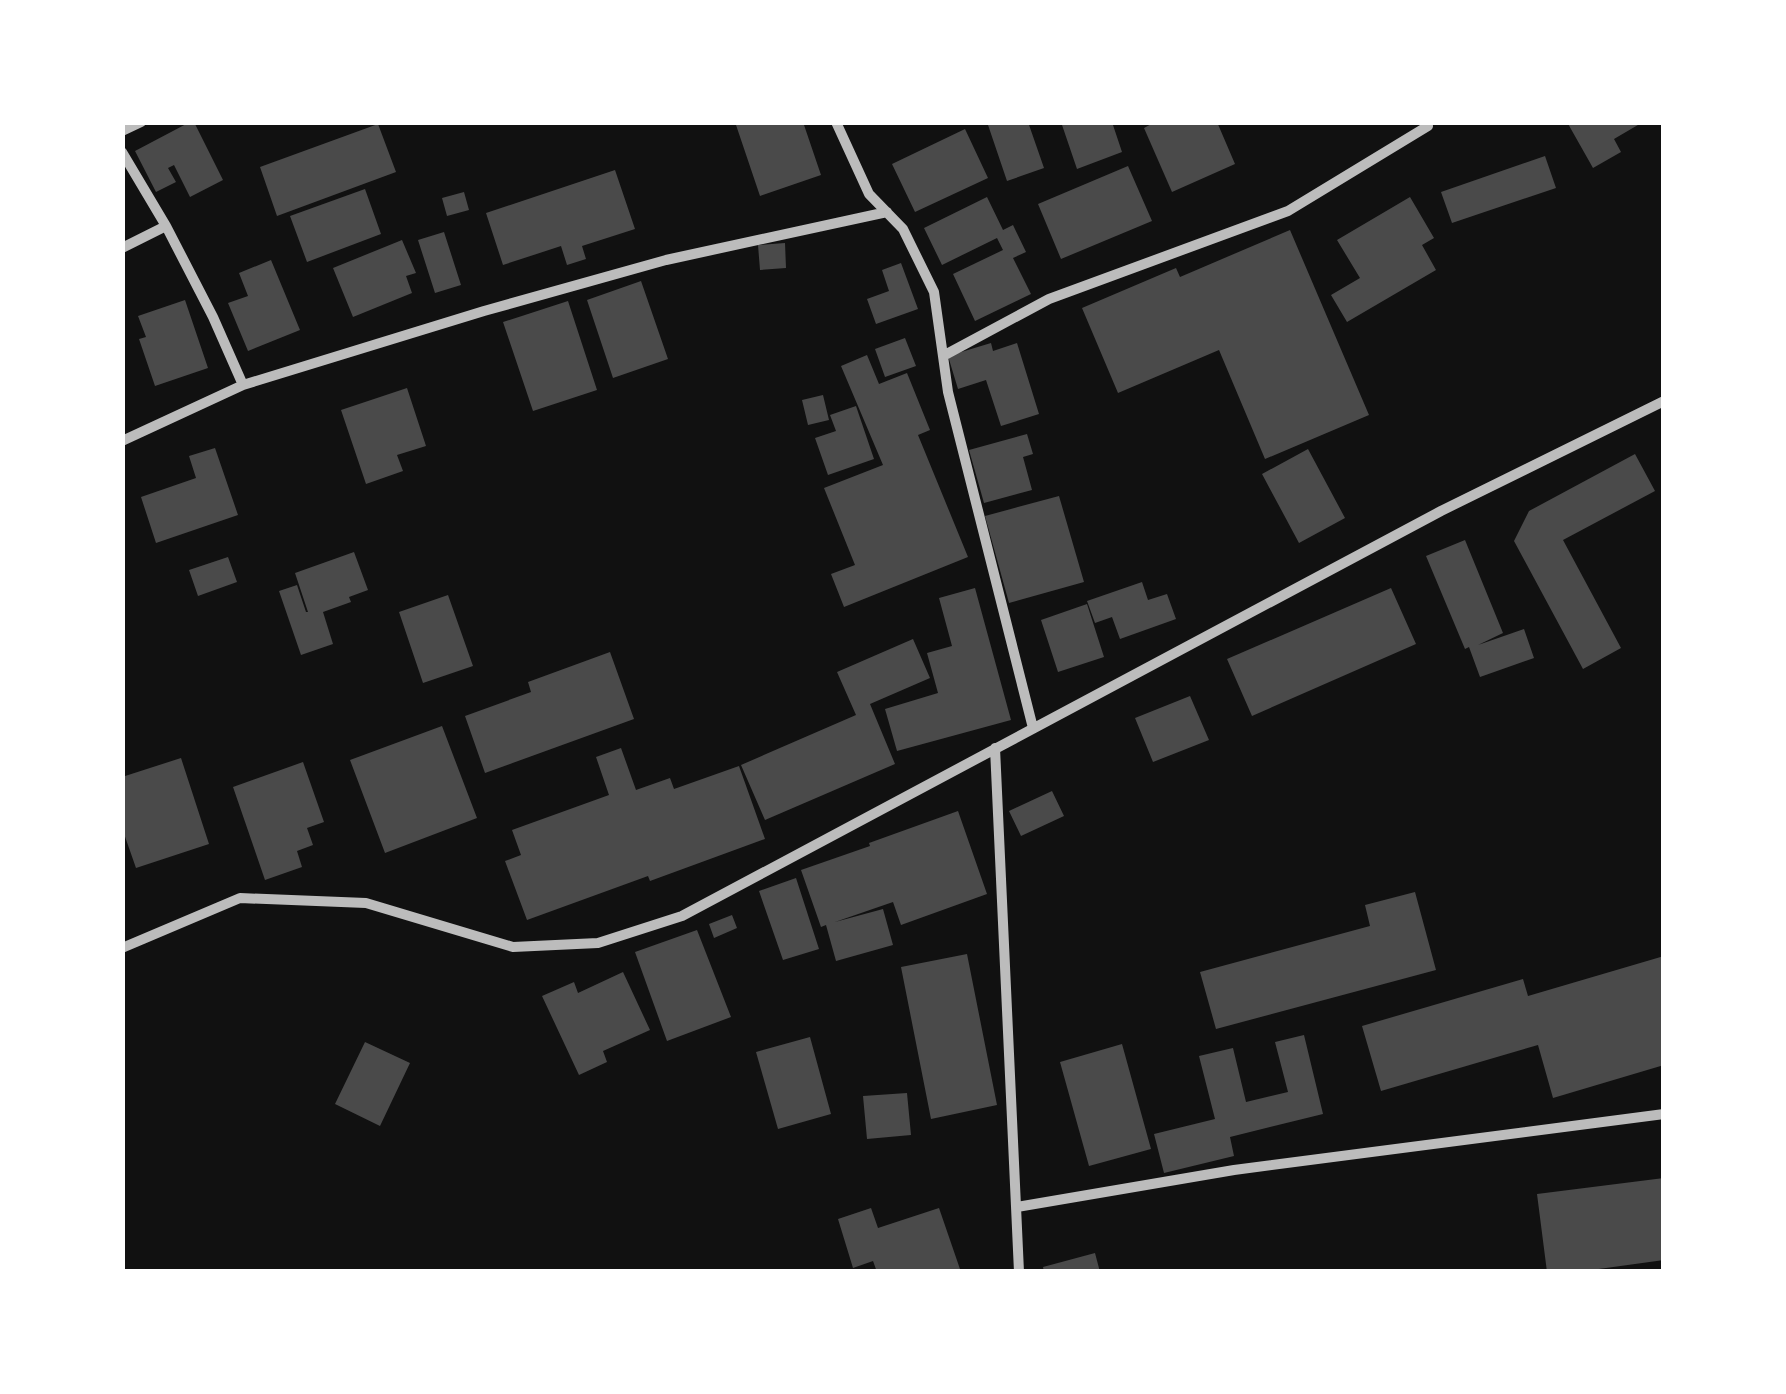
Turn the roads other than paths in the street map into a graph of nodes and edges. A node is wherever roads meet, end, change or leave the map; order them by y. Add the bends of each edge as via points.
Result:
1 (141, 122) edge
2 (836, 122) edge
3 (1428, 126) dead end
4 (122, 130) edge
5 (122, 152) edge
6 (869, 194) junction
7 (888, 212) junction
8 (864, 218) junction
9 (166, 226) junction
10 (122, 248) edge
11 (943, 356) junction
12 (243, 385) junction
13 (1664, 401) edge
14 (122, 442) edge
15 (1033, 728) junction
16 (995, 748) junction
17 (122, 948) edge
18 (1664, 1114) edge
19 (1017, 1207) junction
20 (1019, 1272) edge

1 - 4 street
2 - 6 street
3 - 11 street via 1288,211 1049,299
5 - 9 street
6 - 7 street
6 - 8 street
7 - 8 street
7 - 11 street via 934,292
8 - 12 street via 666,260
9 - 10 street
9 - 12 street
11 - 15 street
12 - 14 street
13 - 15 street
15 - 16 street
16 - 17 street via 682,916 598,943 513,948 366,904 240,898
16 - 19 street
18 - 19 street via 1234,1170
19 - 20 street

